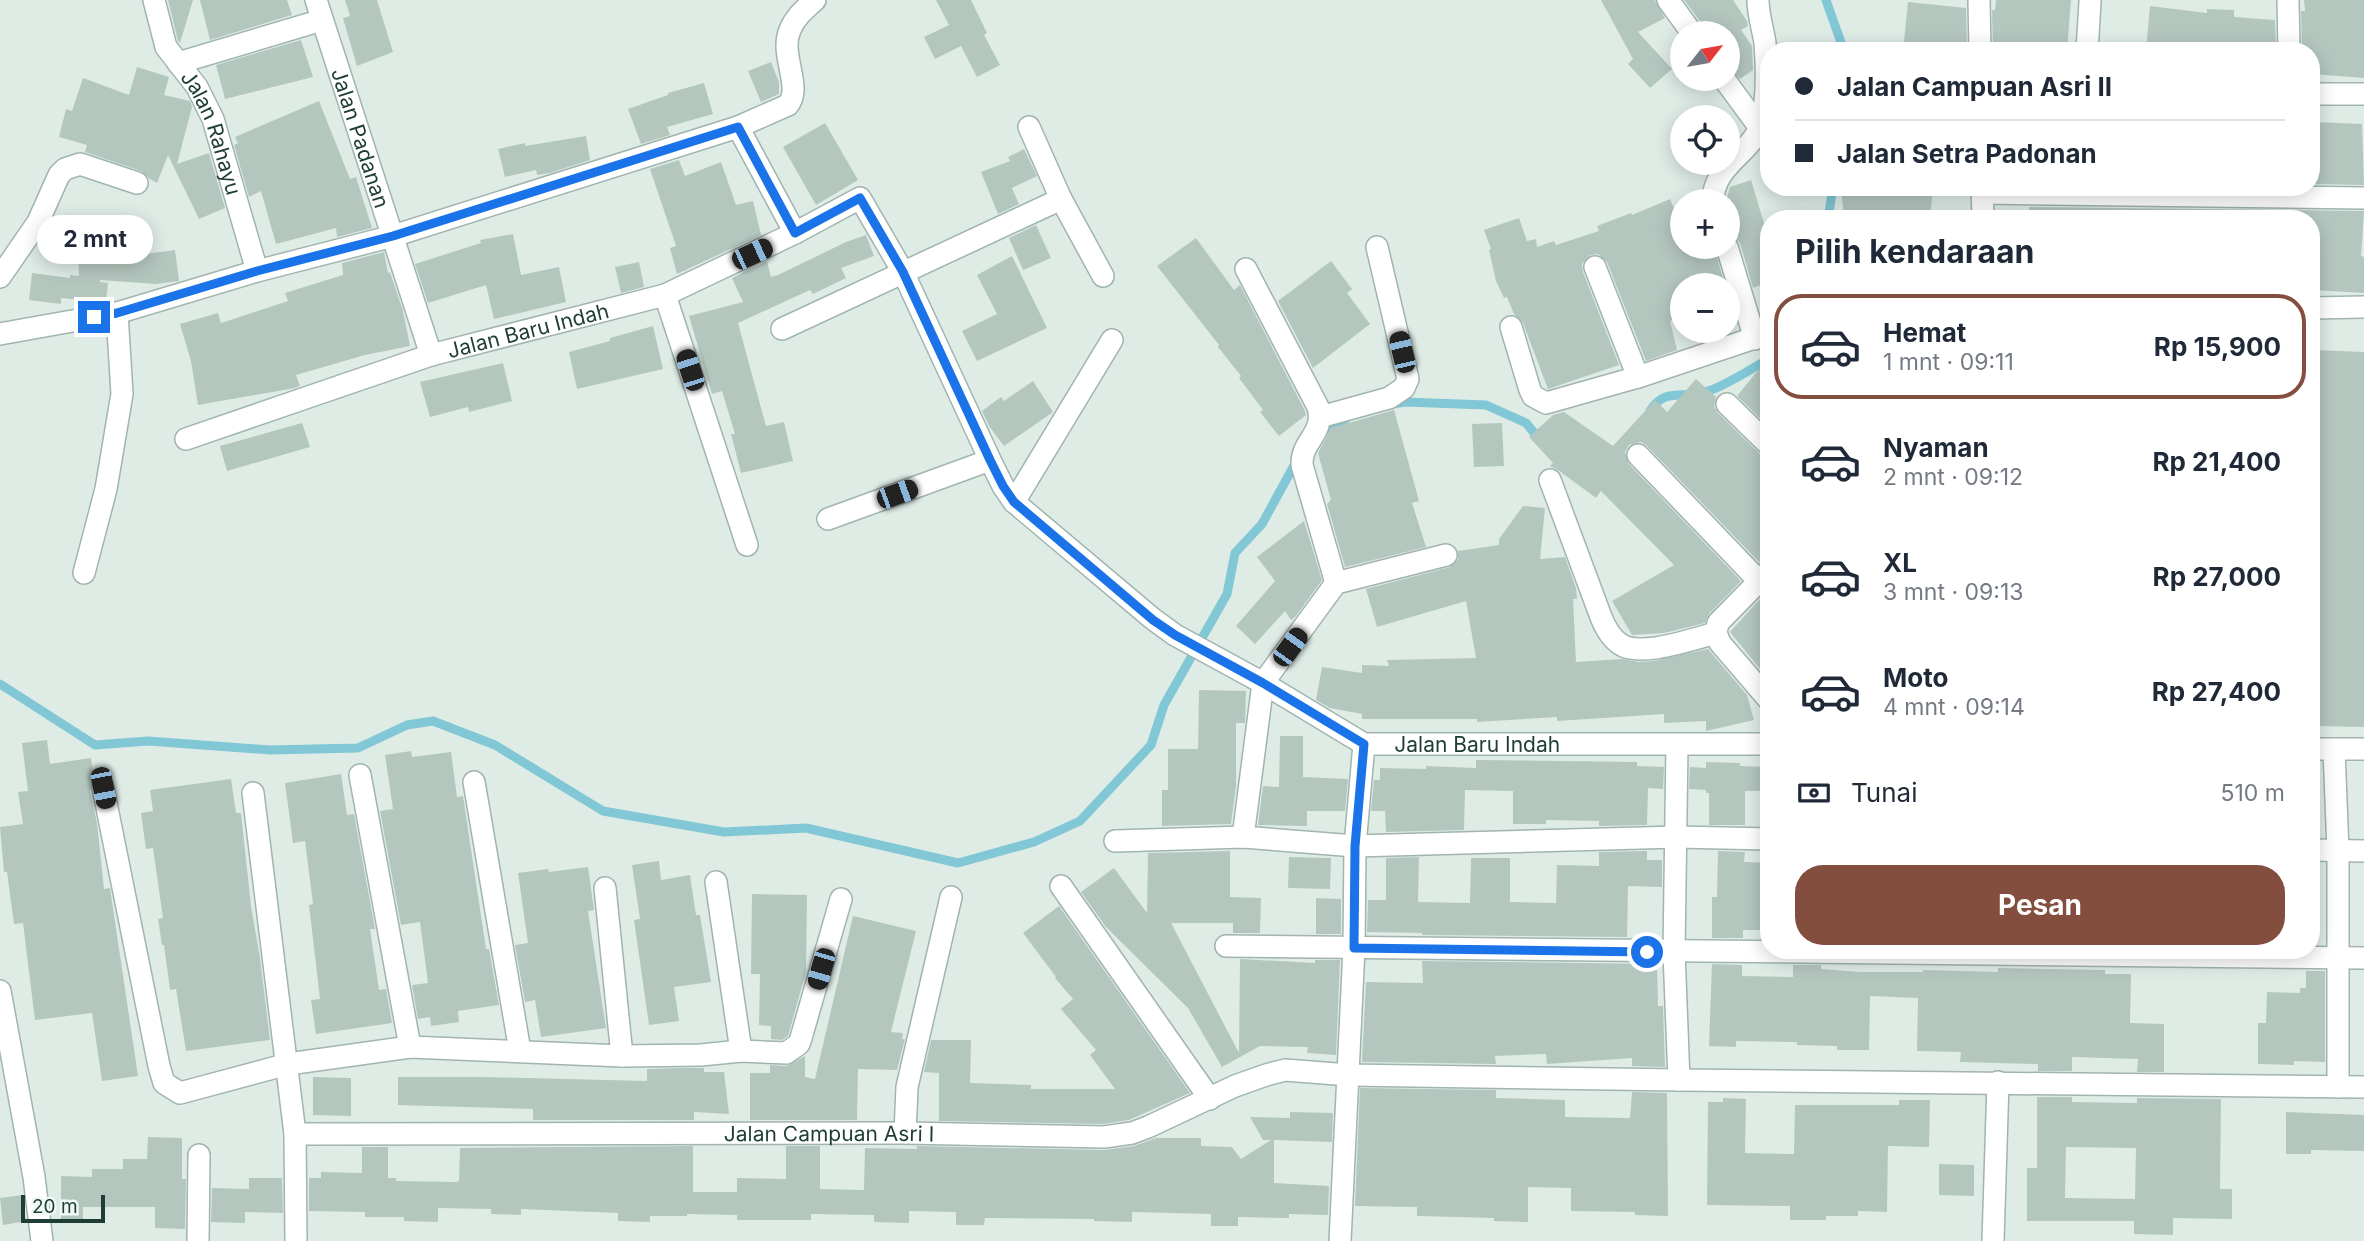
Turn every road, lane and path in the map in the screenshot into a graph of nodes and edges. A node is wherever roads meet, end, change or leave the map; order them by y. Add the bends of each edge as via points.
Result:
1 (154, 0) edge
2 (815, 0) edge
3 (1668, 0) edge
4 (1758, 0) edge
5 (1979, 0) edge
6 (2288, 0) edge
7 (2090, 2) dead end
8 (319, 10) edge
9 (1683, 21) edge
10 (1765, 42) edge
11 (1980, 42) edge
12 (2088, 42) edge
13 (2289, 42) edge
14 (178, 63) junction
15 (1733, 91) edge
16 (2320, 94) edge
17 (2364, 94) edge
18 (738, 127) junction
19 (1029, 127) dead end
20 (1760, 128) joint
21 (137, 183) dead end
22 (1714, 189) edge
23 (2268, 196) edge
24 (2364, 198) edge
25 (1061, 199) junction
26 (795, 233) junction
27 (393, 236) junction
28 (1377, 247) dead end
29 (1732, 259) edge
30 (1595, 267) dead end
31 (1246, 269) dead end
32 (257, 271) junction
33 (903, 272) junction
34 (1103, 276) dead end
35 (0, 277) edge
36 (665, 295) junction
37 (2364, 307) edge
38 (2320, 308) edge
39 (117, 313) junction
40 (1511, 327) dead end
41 (782, 329) dead end
42 (1760, 331) edge
43 (0, 334) edge
44 (1760, 337) edge
45 (1112, 340) dead end
46 (431, 355) junction
47 (1638, 377) junction
48 (1727, 404) dead end
49 (1320, 416) junction
50 (1760, 436) edge
51 (186, 439) dead end
52 (1639, 455) dead end
53 (990, 460) junction
54 (1550, 480) dead end
55 (1014, 502) junction
56 (828, 520) dead end
57 (747, 545) dead end
58 (1446, 555) dead end
59 (1760, 571) edge
60 (84, 573) dead end
61 (1760, 579) edge
62 (1336, 583) junction
63 (1716, 634) junction
64 (1263, 683) junction
65 (1760, 690) edge
66 (1364, 744) junction
67 (1760, 744) edge
68 (1677, 745) junction
69 (2364, 748) edge
70 (2320, 749) edge
71 (2334, 750) junction
72 (360, 775) dead end
73 (474, 782) dead end
74 (103, 788) dead end
75 (253, 793) dead end
76 (1243, 837) junction
77 (1677, 837) junction
78 (1760, 839) edge
79 (1115, 841) dead end
80 (1355, 846) junction
81 (2320, 850) edge
82 (2338, 851) junction
83 (2364, 851) edge
84 (716, 881) dead end
85 (1061, 886) dead end
86 (606, 888) dead end
87 (951, 897) dead end
88 (841, 900) dead end
89 (1226, 946) dead end
90 (1354, 948) junction
91 (1674, 952) junction
92 (1760, 953) edge
93 (2320, 958) edge
94 (2336, 958) junction
95 (2364, 958) edge
96 (0, 991) edge
97 (410, 1047) junction
98 (520, 1051) junction
99 (741, 1051) junction
100 (622, 1056) junction
101 (288, 1063) junction
102 (1349, 1075) junction
103 (1679, 1080) junction
104 (1998, 1082) junction
105 (2338, 1087) junction
106 (2364, 1087) edge
107 (1210, 1099) junction
108 (905, 1133) junction
109 (295, 1134) junction
110 (199, 1154) dead end
111 (42, 1241) edge
112 (198, 1241) edge
113 (296, 1241) edge
114 (1340, 1241) edge
115 (1993, 1241) edge

1 - 14 street, Jalan Rahayu via 166,47
2 - 18 street via 797,17 786,41 794,97 788,105
3 - 9 street
4 - 10 street
5 - 11 street
6 - 13 street
7 - 12 street
8 - 14 street
8 - 27 street, Jalan Padanan
14 - 32 street, Jalan Rahayu via 201,93 213,119
15 - 20 street
16 - 17 street
18 - 26 street
18 - 27 street
19 - 25 street
20 - 22 street
21 - 35 street via 80,164 65,169 38,222
23 - 24 street
25 - 33 street
25 - 34 street
26 - 33 street, Jalan Baru Indah via 860,198
26 - 36 street, Jalan Baru Indah
27 - 32 street
27 - 46 street, Jalan Padanan
28 - 49 street via 1408,379 1399,393 1388,398
29 - 42 street
30 - 47 street
31 - 49 street
32 - 39 street
33 - 41 street
33 - 53 street, Jalan Baru Indah
36 - 46 street, Jalan Baru Indah
36 - 57 street
37 - 38 street
39 - 43 street
39 - 60 street via 121,394 106,489
40 - 47 street via 1530,390 1546,403
44 - 47 street
45 - 55 street
46 - 51 street, Jalan Baru Indah
48 - 50 street
49 - 62 street via 1302,460
52 - 59 street
53 - 55 street, Jalan Baru Indah
53 - 56 street
54 - 63 street via 1605,627 1620,645 1656,648
55 - 64 street, Jalan Baru Indah via 1153,620
58 - 62 street
61 - 63 street via 1718,623
62 - 64 street
63 - 65 street
64 - 66 street, Jalan Baru Indah
64 - 76 street
66 - 68 street, Jalan Baru Indah
66 - 80 street
67 - 68 street, Jalan Baru Indah
68 - 77 street
69 - 71 street
70 - 71 street
71 - 82 street
72 - 97 street
73 - 98 street
74 - 101 street via 164,1083 180,1093
75 - 101 street
76 - 79 street
76 - 80 street
77 - 78 street
77 - 80 street
77 - 91 street
80 - 90 street
81 - 82 street
82 - 83 street
82 - 94 street
84 - 99 street
85 - 107 street
86 - 100 street
87 - 108 street via 907,1087
88 - 99 street via 799,1044 786,1053
89 - 90 street
90 - 91 street
90 - 102 street
91 - 92 street
91 - 103 street
93 - 94 street
94 - 95 street
94 - 105 street
96 - 111 street
97 - 98 street
97 - 101 street
98 - 100 street
99 - 100 street
101 - 109 street
102 - 103 street, Jalan Campuan Asri I
102 - 107 street, Jalan Campuan Asri I via 1285,1070
102 - 114 street
103 - 104 street, Jalan Campuan Asri I
104 - 105 street, Jalan Campuan Asri I
104 - 115 street
105 - 106 street, Jalan Campuan Asri I
107 - 108 street, Jalan Campuan Asri I via 1140,1130 1104,1137
108 - 109 street, Jalan Campuan Asri I
109 - 113 street
110 - 112 street

